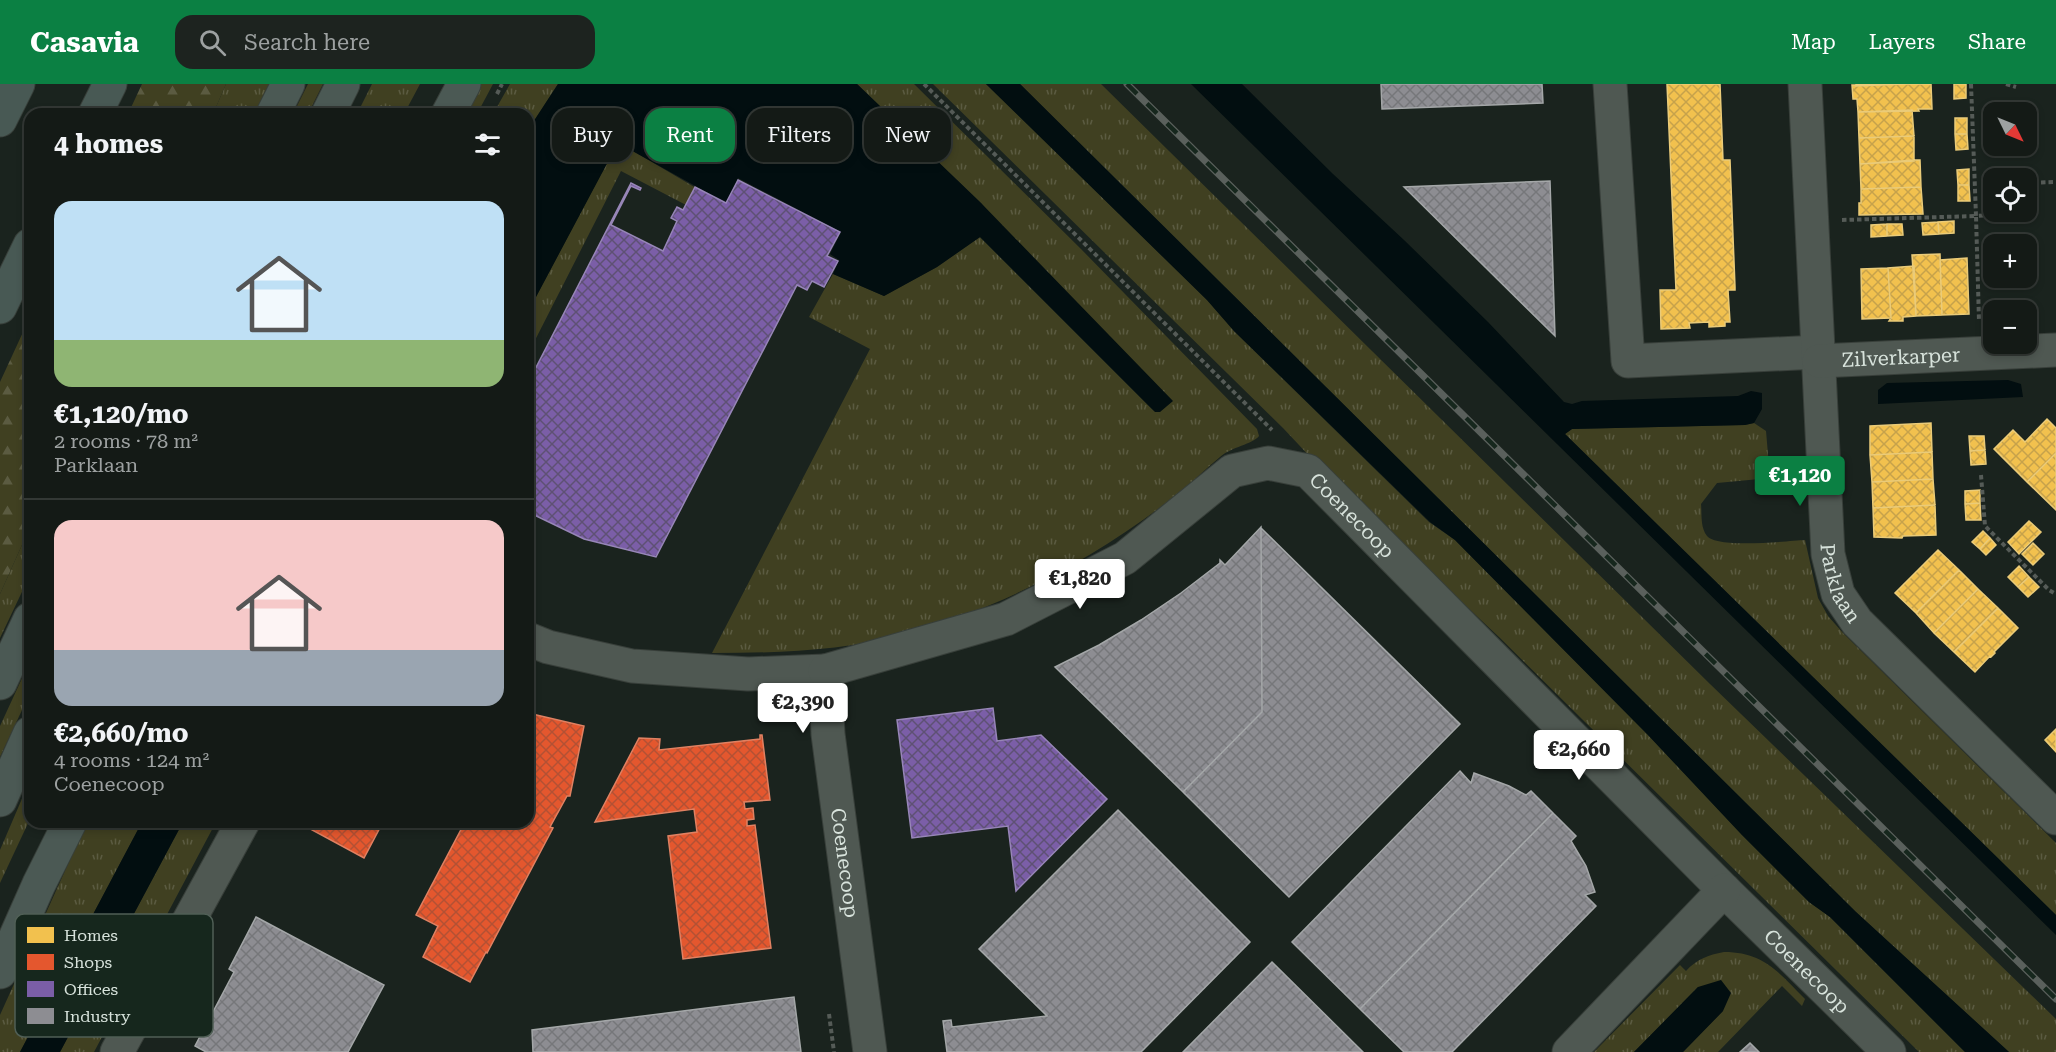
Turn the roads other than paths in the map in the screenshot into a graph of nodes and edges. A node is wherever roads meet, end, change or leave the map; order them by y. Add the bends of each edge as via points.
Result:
1 (18, 84) edge
2 (110, 84) edge
3 (288, 84) edge
4 (343, 84) edge
5 (464, 84) edge
6 (1610, 84) edge
7 (1805, 84) edge
8 (98, 108) edge
9 (276, 108) edge
10 (331, 108) edge
11 (451, 108) edge
12 (0, 120) edge
13 (24, 257) edge
14 (0, 307) edge
15 (2056, 350) edge
16 (1819, 356) junction
17 (24, 632) edge
18 (534, 641) edge
19 (825, 671) junction
20 (0, 683) edge
21 (24, 746) edge
22 (0, 800) edge
23 (2056, 818) edge
24 (67, 828) edge
25 (240, 828) edge
26 (1724, 890) junction
27 (26, 914) edge
28 (193, 914) edge
29 (15, 938) edge
30 (0, 972) edge
31 (125, 1037) edge
32 (117, 1052) edge
33 (870, 1052) edge
34 (1569, 1052) edge
35 (1889, 1052) edge

1 - 12 highway
2 - 8 highway
3 - 9 main road
4 - 10 main road
5 - 11 main road
6 - 16 street, Zilverkarper via 1628,361
7 - 16 street, Parklaan
13 - 14 highway
15 - 16 street, Zilverkarper
16 - 23 street, Parklaan via 1828,554 1838,594 1857,622
17 - 20 main road
18 - 19 street, Coenecoop via 632,666 748,674
19 - 26 street, Coenecoop via 1006,619 1125,558 1232,471 1268,463 1308,471
19 - 33 street, Coenecoop via 828,734
21 - 22 main road
24 - 27 main road
25 - 28 street
26 - 34 street
26 - 35 street, Coenecoop
29 - 30 main road
31 - 32 street

